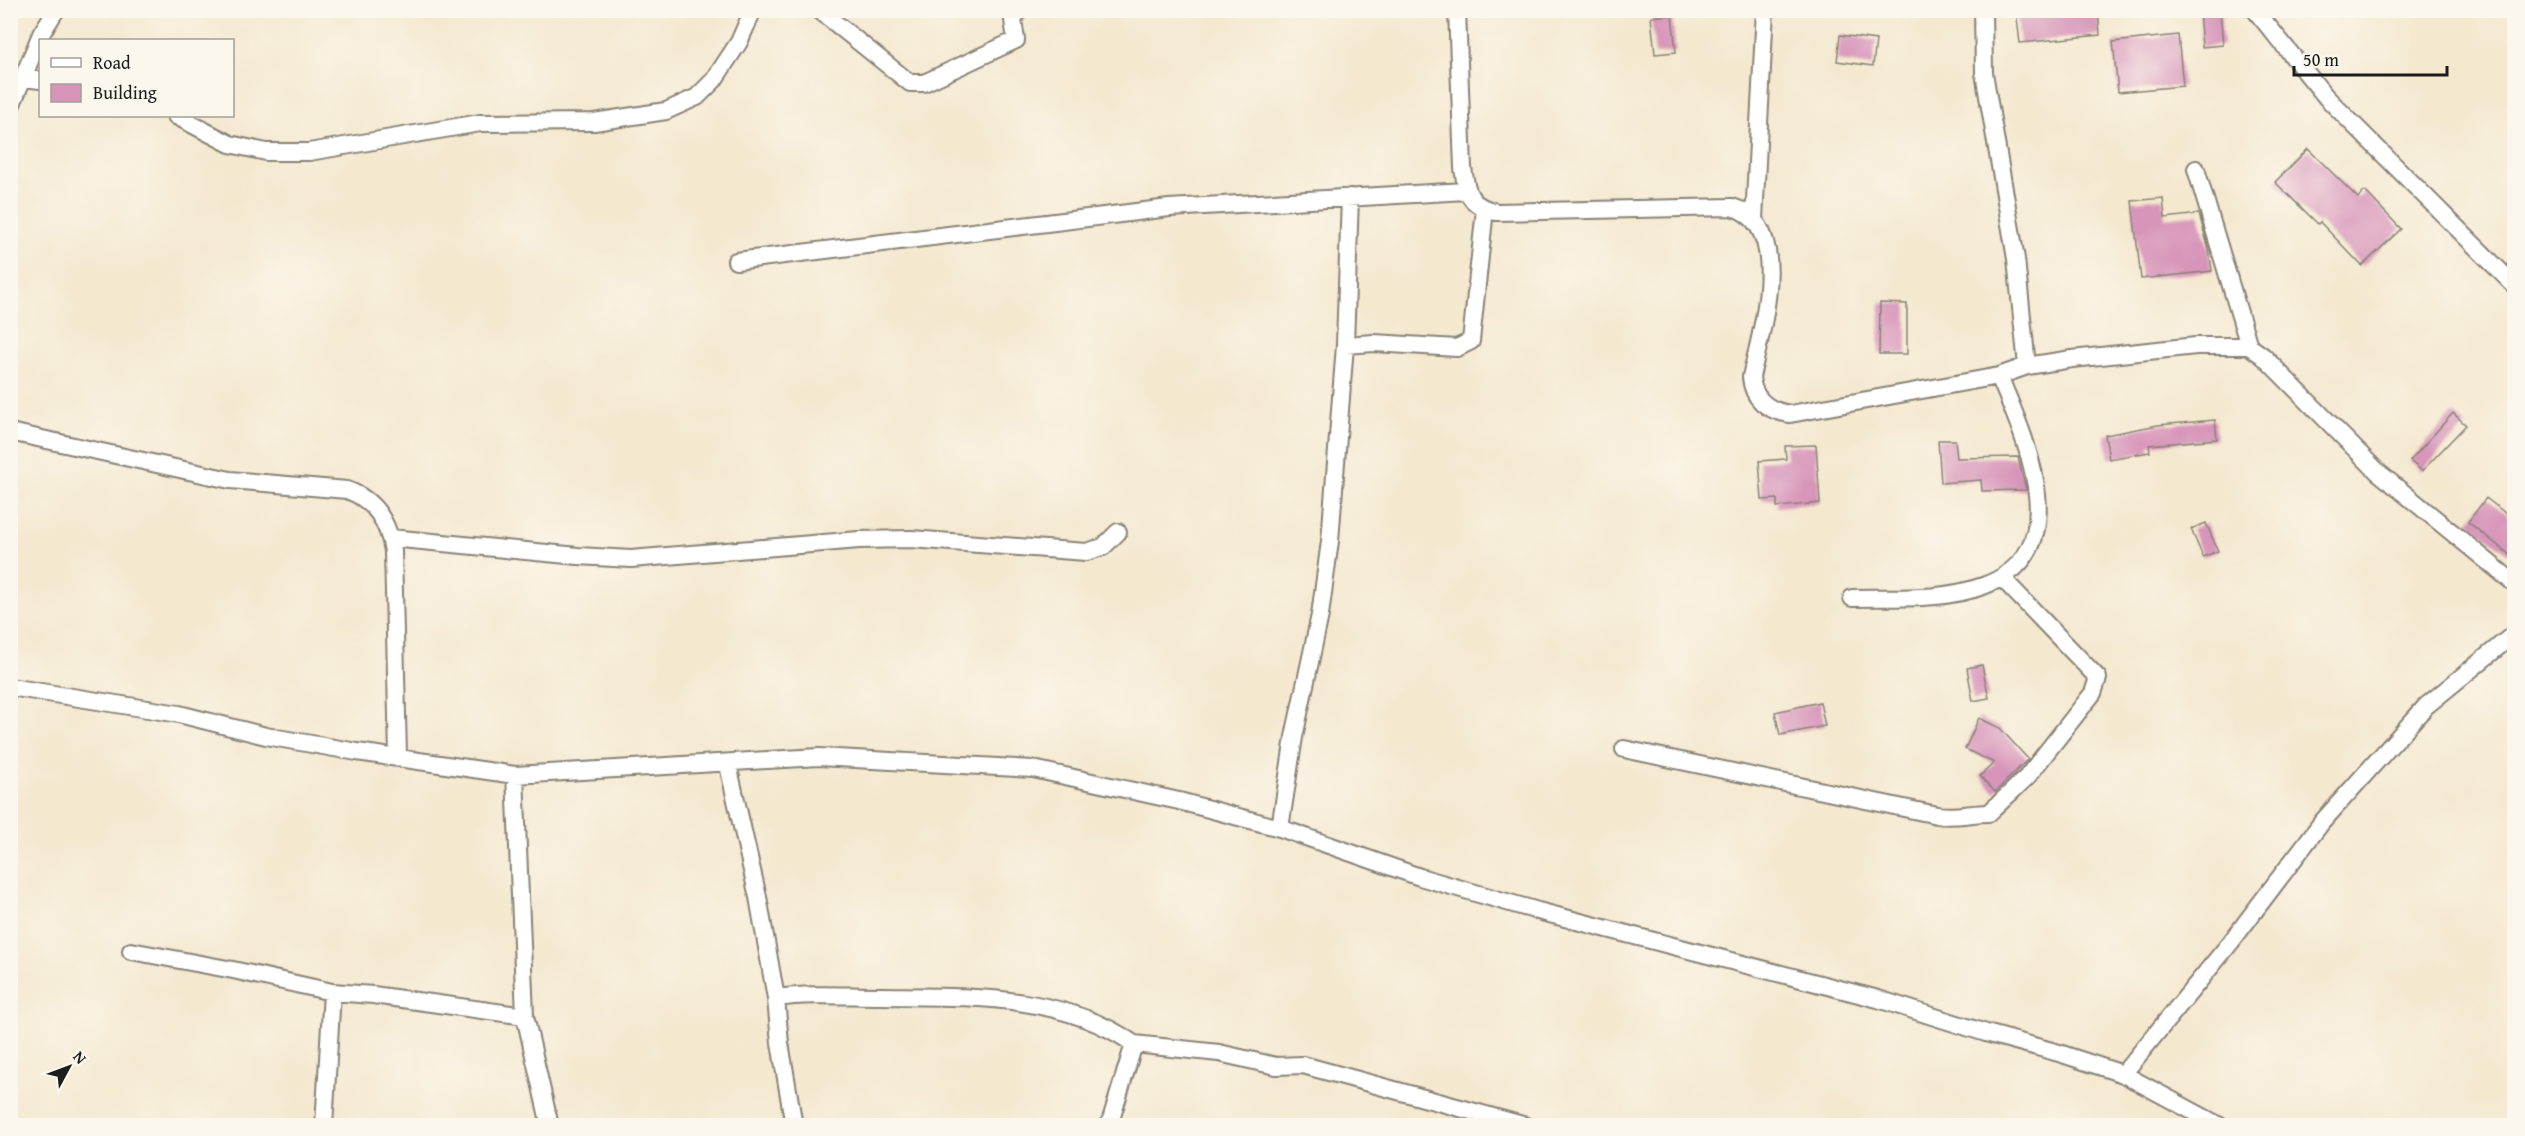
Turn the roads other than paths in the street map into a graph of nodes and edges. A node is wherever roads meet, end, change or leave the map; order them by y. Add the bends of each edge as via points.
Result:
1 (56, 10) edge
2 (753, 10) edge
3 (819, 10) edge
4 (1019, 10) edge
5 (1457, 10) edge
6 (1765, 10) edge
7 (1983, 10) edge
8 (2255, 10) edge
9 (40, 39) edge
10 (39, 45) edge
11 (33, 79) edge
12 (10, 109) edge
13 (178, 117) edge
14 (2196, 169) dead end
15 (1466, 191) junction
16 (1350, 197) junction
17 (1485, 209) junction
18 (1754, 219) junction
19 (736, 261) dead end
20 (2514, 285) edge
21 (1345, 345) junction
22 (2249, 346) junction
23 (2027, 366) junction
24 (1999, 376) junction
25 (10, 432) edge
26 (1118, 532) dead end
27 (391, 538) junction
28 (2002, 578) junction
29 (2514, 583) edge
30 (1852, 598) dead end
31 (2514, 634) edge
32 (10, 687) edge
33 (1624, 749) dead end
34 (398, 756) junction
35 (728, 765) junction
36 (515, 775) junction
37 (1280, 828) junction
38 (131, 951) dead end
39 (332, 992) junction
40 (776, 998) junction
41 (525, 1016) junction
42 (1134, 1044) junction
43 (2123, 1074) junction
44 (324, 1125) edge
45 (550, 1125) edge
46 (794, 1125) edge
47 (1109, 1125) edge
48 (1526, 1125) edge
49 (2220, 1125) edge

1 - 9 street
2 - 13 street via 739,42 714,80 698,97 666,111 594,122 480,123 309,152 267,152 230,144
3 - 4 street via 910,83 924,83 1016,40 1013,20
5 - 15 street
6 - 18 street
7 - 23 street via 1984,73 2016,259
8 - 20 street via 2326,97
10 - 11 street
11 - 12 street
14 - 22 street
15 - 16 street
15 - 17 street via 1477,207
16 - 19 street via 1169,208
16 - 21 street
17 - 18 street via 1496,212 1732,207 1745,210
17 - 21 street via 1471,341 1457,348
18 - 24 street via 1763,231 1767,248 1767,295 1751,376 1752,388 1767,407 1790,414
21 - 37 street via 1323,594
22 - 23 street via 2196,346
22 - 29 street via 2378,472
23 - 24 street
24 - 28 street via 2032,464 2040,503 2028,548 2020,562
25 - 27 street via 230,480 347,490 361,495 376,509
26 - 27 street via 1103,547 1086,552 911,539 631,559
27 - 34 street
28 - 30 street via 1981,587 1932,596
28 - 33 street via 2098,678 2093,693 2034,767 1989,813 1937,816
31 - 43 street via 2426,706 2322,822
32 - 34 street via 179,714 266,736
34 - 36 street
35 - 36 street
35 - 37 street via 819,757 1033,769
35 - 40 street
36 - 41 street
37 - 43 street via 1431,880 1878,999
38 - 39 street
39 - 41 street via 373,994
39 - 44 street
40 - 42 street via 915,995 1017,1002 1070,1012 1112,1029
40 - 46 street
41 - 45 street
42 - 47 street
42 - 48 street via 1219,1053 1276,1066 1303,1065
43 - 49 street

